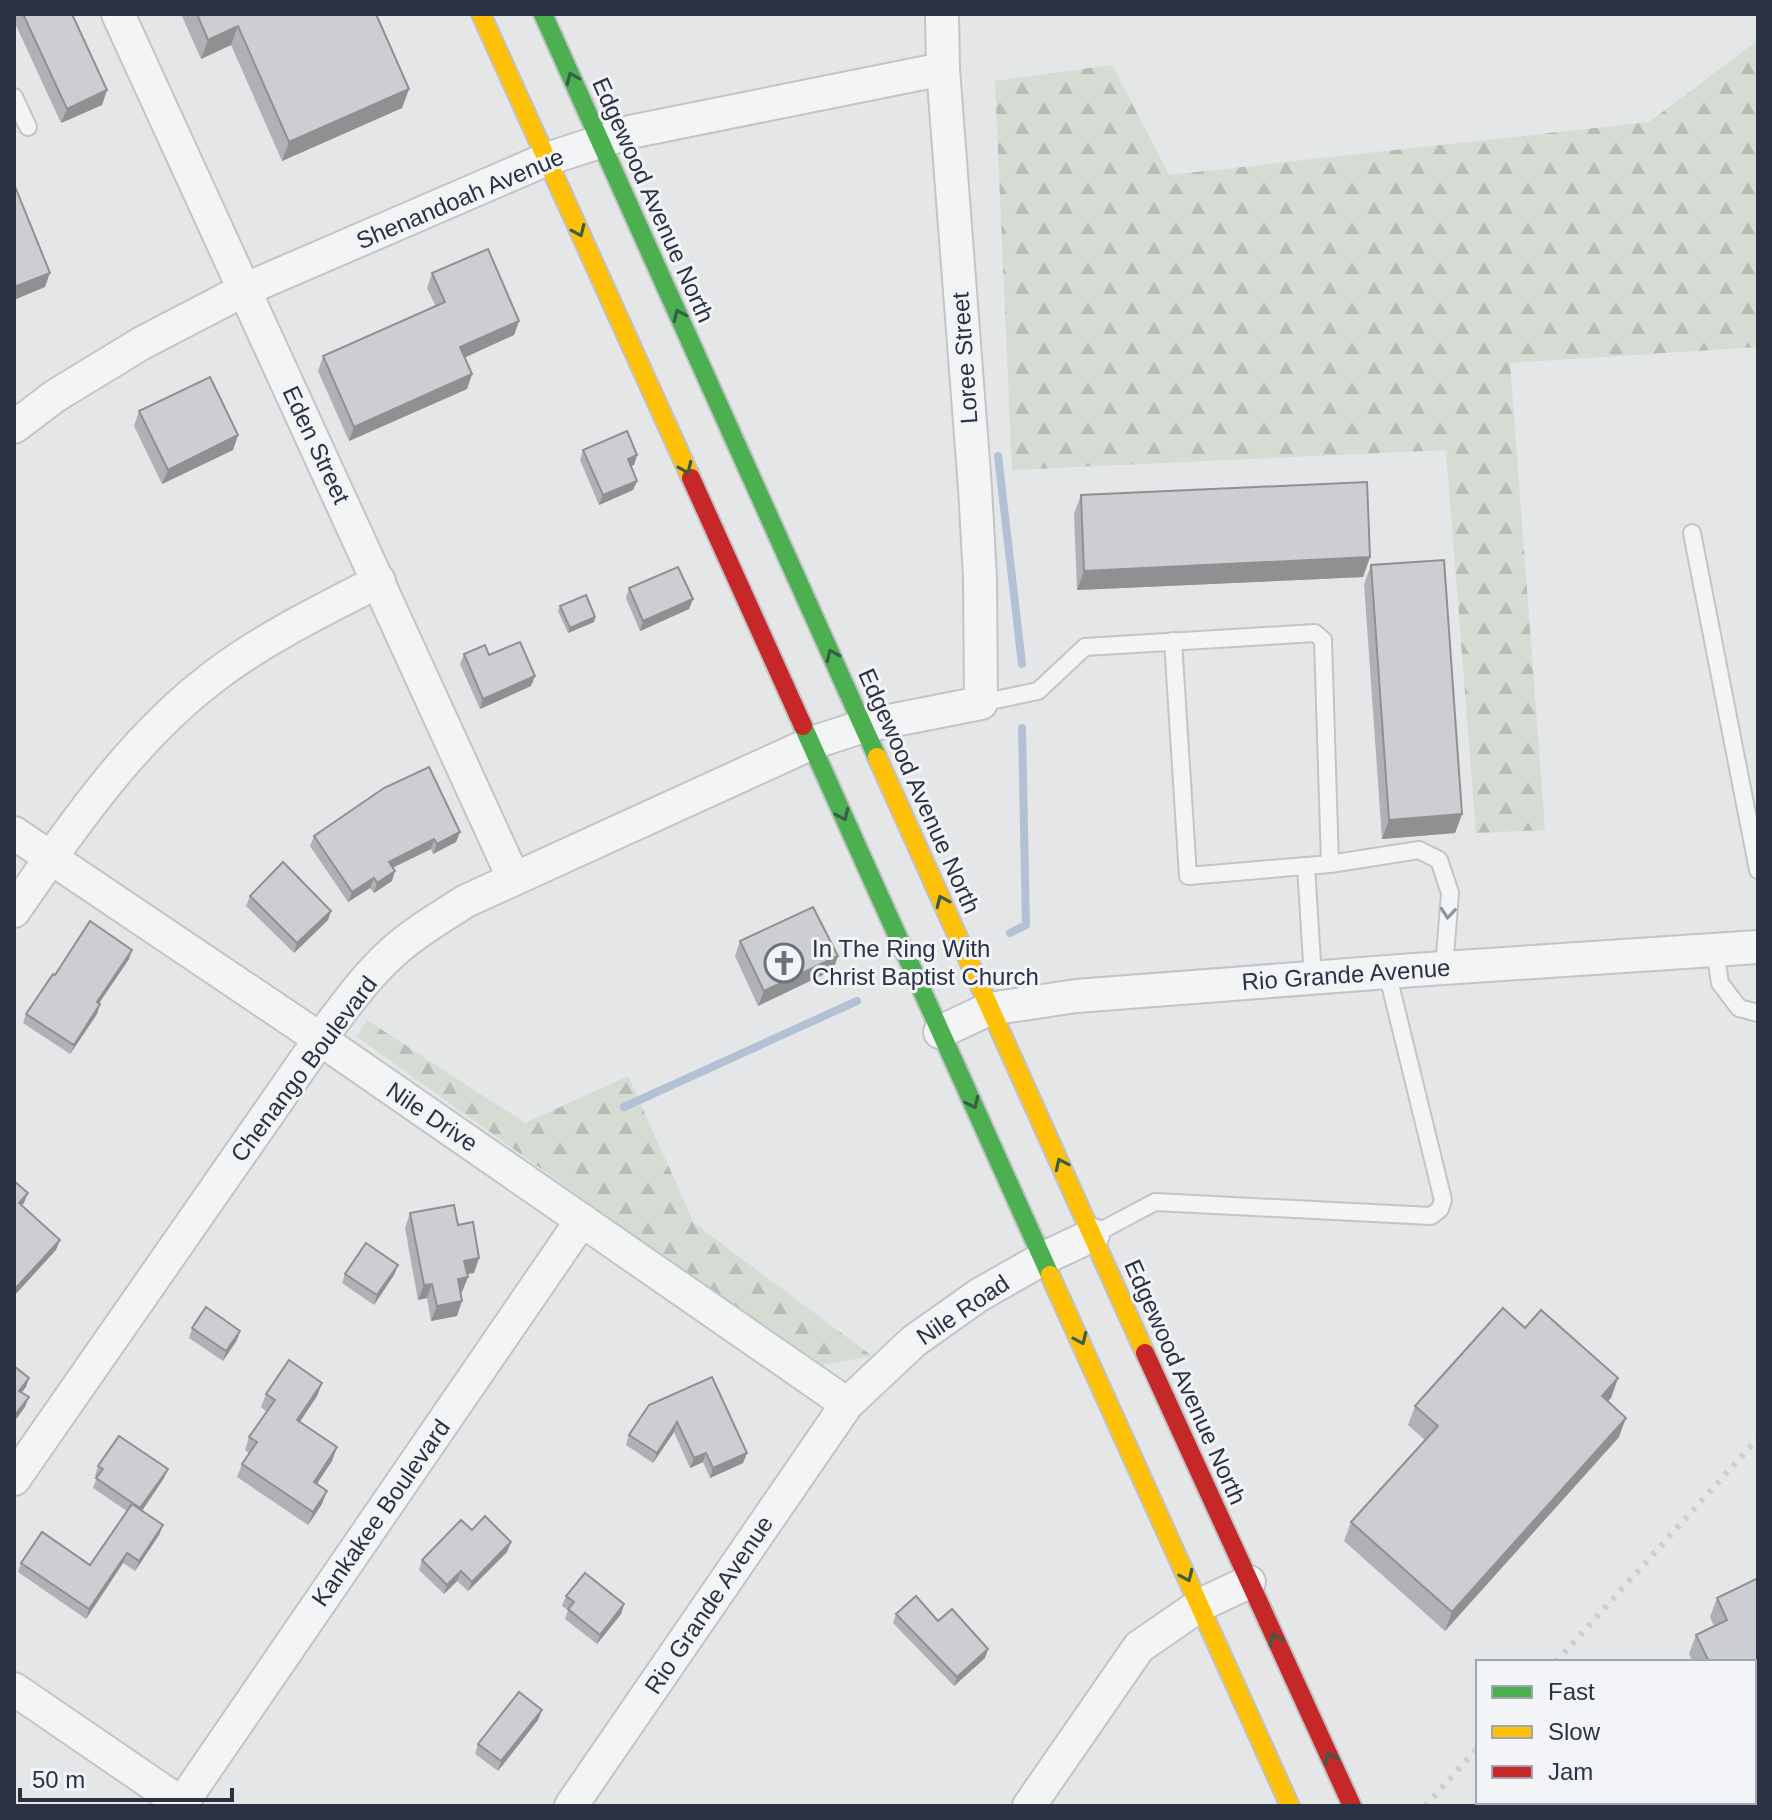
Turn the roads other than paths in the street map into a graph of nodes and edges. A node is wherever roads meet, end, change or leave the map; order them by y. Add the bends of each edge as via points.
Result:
1 (118, 14) edge
2 (481, 14) edge
3 (543, 14) edge
4 (942, 14) edge
5 (943, 69) junction
6 (14, 97) edge
7 (28, 127) dead end
8 (601, 142) junction
9 (547, 159) junction
10 (244, 290) junction
11 (14, 427) edge
12 (1692, 533) dead end
13 (379, 581) junction
14 (1173, 641) junction
15 (981, 703) junction
16 (864, 726) junction
17 (812, 743) junction
18 (14, 833) edge
19 (50, 858) junction
20 (1330, 864) junction
21 (1306, 866) junction
22 (1758, 870) edge
23 (513, 877) junction
24 (14, 911) edge
25 (1758, 947) edge
26 (1715, 951) junction
27 (1444, 968) junction
28 (1387, 972) junction
29 (1313, 978) junction
30 (989, 1009) junction
31 (1758, 1013) edge
32 (940, 1032) junction
33 (320, 1039) junction
34 (582, 1220) junction
35 (1093, 1235) junction
36 (1044, 1258) junction
37 (847, 1404) junction
38 (14, 1479) edge
39 (1249, 1582) junction
40 (1200, 1605) junction
41 (14, 1689) edge
42 (182, 1805) edge
43 (571, 1806) edge
44 (1029, 1806) edge
45 (1290, 1806) edge
46 (1352, 1806) edge

1 - 10 street, Eden Street
2 - 9 main road
8 -> 3 main road, Edgewood Avenue North
4 - 5 street, Loree Street
5 - 8 street, Shenandoah Avenue
5 - 15 street, Loree Street via 976,503
6 - 7 lane
8 - 9 street, Shenandoah Avenue
16 -> 8 main road, Edgewood Avenue North
9 - 10 street, Shenandoah Avenue
9 -> 17 main road
10 - 11 street, Shenandoah Avenue via 142,343
10 - 13 street, Eden Street
12 - 22 lane
13 - 19 street via 219,672 166,719 99,792
13 - 23 street, Eden Street
14 - 15 lane via 1085,647 1038,691
14 - 20 lane via 1320,635
14 - 21 lane via 1188,876
15 - 16 street, Chenango Boulevard
16 - 17 street, Chenango Boulevard
30 -> 16 main road, Edgewood Avenue North
17 - 23 street, Chenango Boulevard
17 -> 32 main road
18 - 19 street, Nile Drive
19 - 24 street
19 - 33 street, Nile Drive
20 - 21 lane
20 -> 27 lane via 1419,850 1439,860 1450,893
21 - 29 lane
23 - 33 street, Chenango Boulevard via 425,927 392,954
25 - 26 street, Rio Grande Avenue
26 - 27 street, Rio Grande Avenue
26 - 31 lane via 1720,983 1739,1008
27 - 28 street, Rio Grande Avenue
28 - 29 street, Rio Grande Avenue
28 - 35 lane via 1443,1200 1440,1209 1431,1216 1155,1202
29 - 30 street, Rio Grande Avenue via 1076,996
30 - 32 street, Rio Grande Avenue
35 -> 30 main road, Edgewood Avenue North
32 -> 36 main road
33 - 34 street, Nile Drive
33 - 38 street, Chenango Boulevard
34 - 37 street, Nile Drive
34 - 42 street, Kankakee Boulevard
35 - 36 street, Nile Road
35 - 39 main road, Edgewood Avenue North
36 - 37 street, Nile Road via 914,1341
36 -> 40 main road
37 - 43 street, Rio Grande Avenue
39 - 40 street
46 -> 39 main road, Edgewood Avenue North
40 - 44 street via 1139,1647
40 - 45 main road
41 - 42 street

